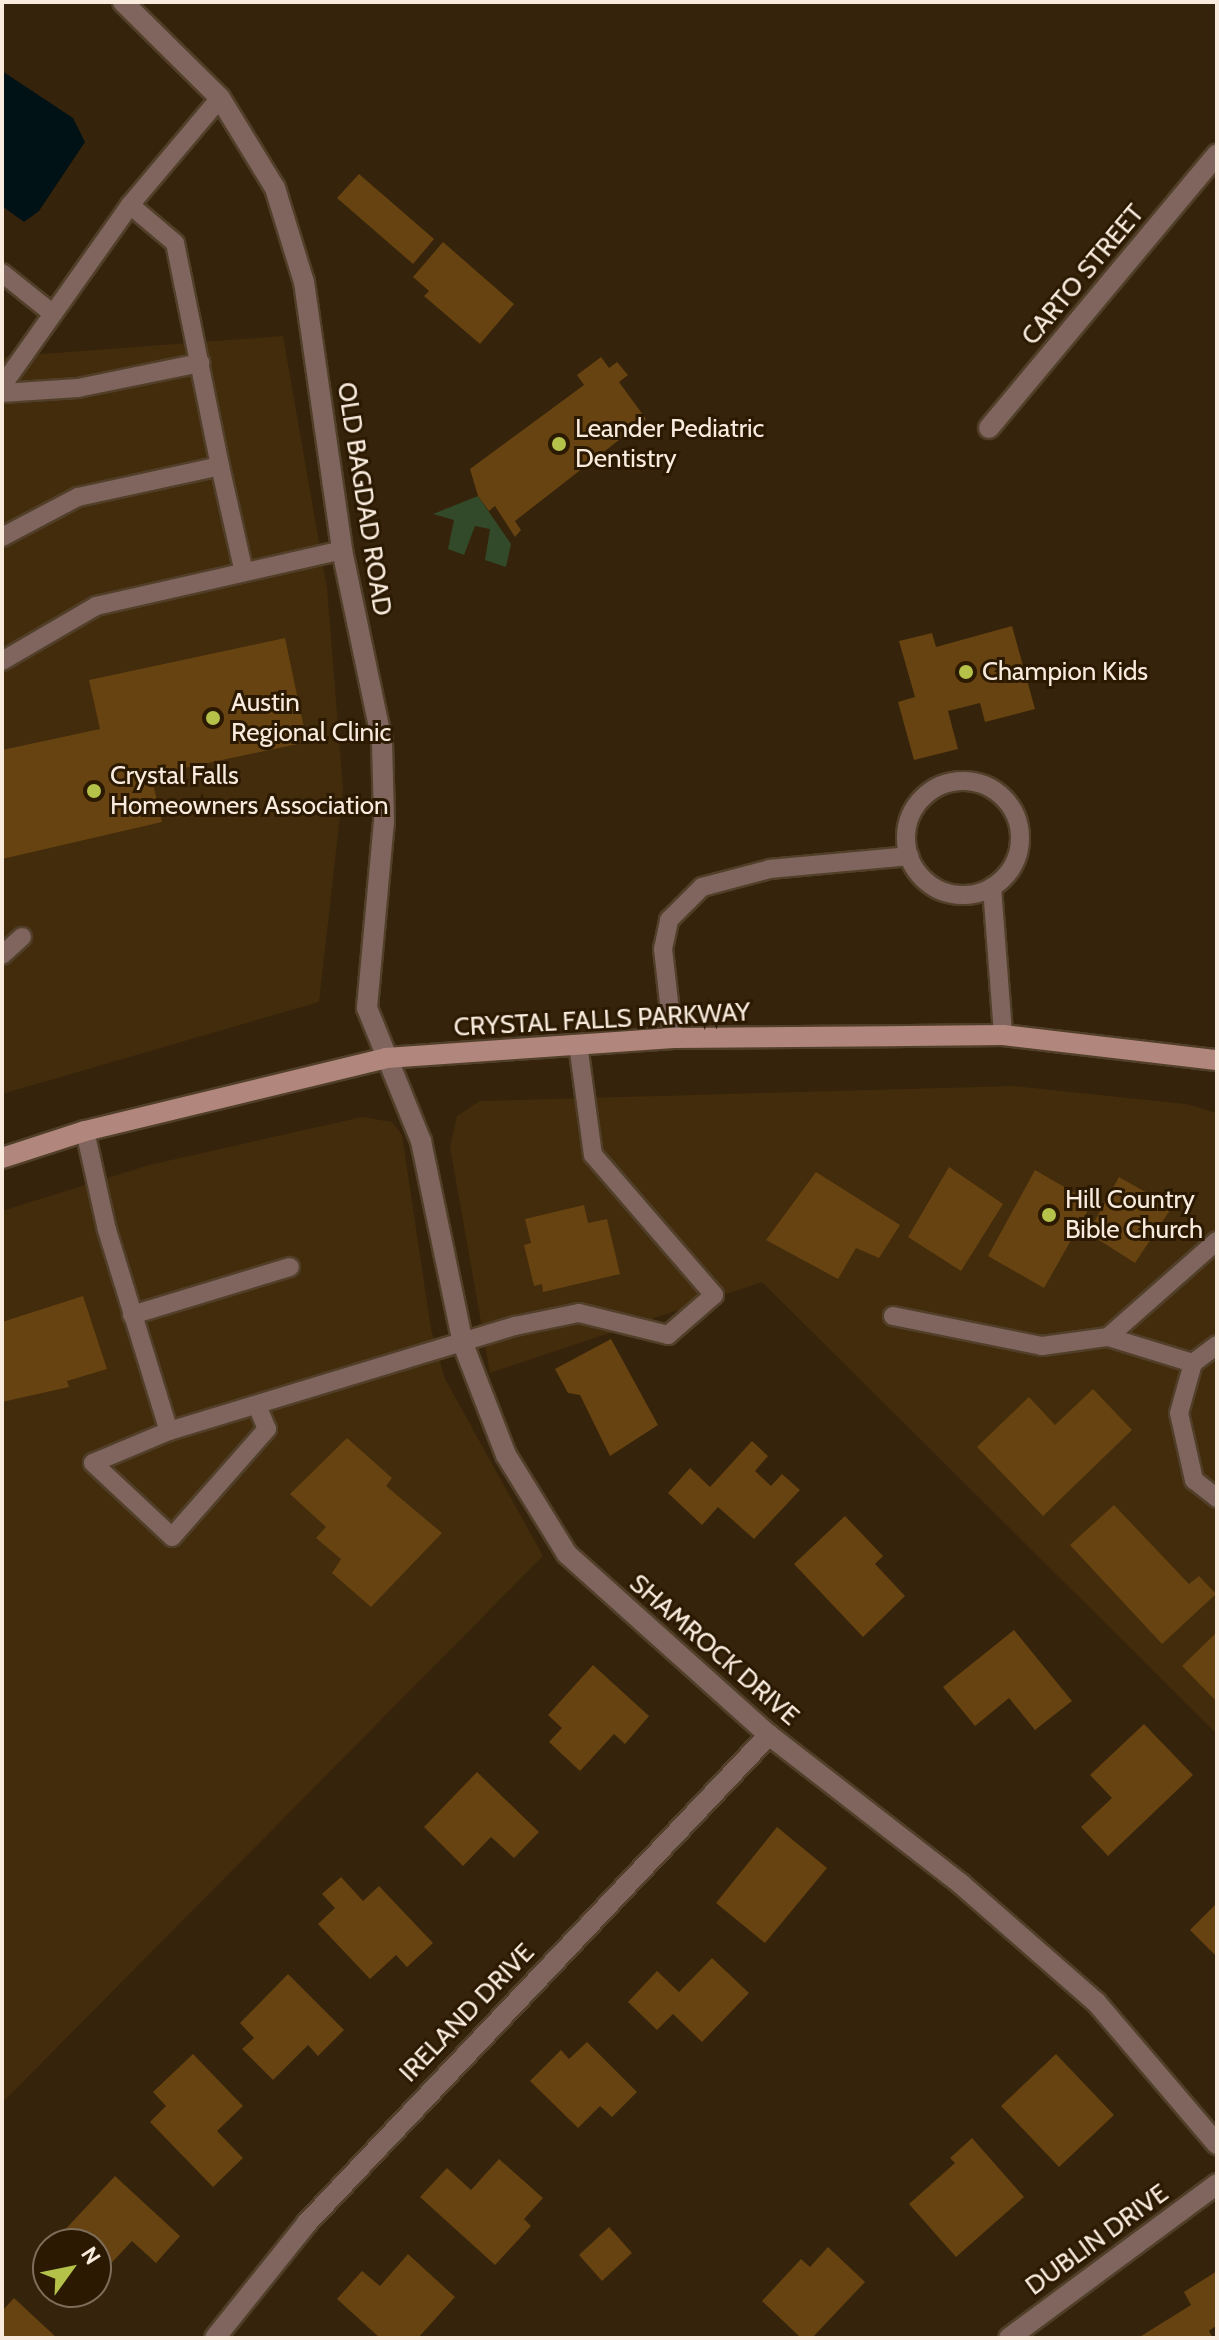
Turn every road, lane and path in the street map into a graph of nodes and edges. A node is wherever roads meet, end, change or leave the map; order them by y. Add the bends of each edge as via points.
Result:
1 (123, 2) edge
2 (220, 98) junction
3 (1217, 154) edge
4 (130, 205) junction
5 (2, 273) edge
6 (52, 313) junction
7 (200, 363) junction
8 (2, 386) edge
9 (2, 393) edge
10 (989, 428) dead end
11 (220, 466) junction
12 (2, 537) edge
13 (342, 550) junction
14 (243, 568) junction
15 (2, 661) edge
16 (909, 856) junction
17 (992, 887) junction
18 (22, 937) dead end
19 (2, 955) edge
20 (1003, 1035) junction
21 (673, 1038) junction
22 (578, 1044) junction
23 (386, 1058) junction
24 (1217, 1060) edge
25 (85, 1131) junction
26 (2, 1158) edge
27 (1217, 1241) edge
28 (290, 1267) dead end
29 (132, 1315) junction
30 (893, 1316) dead end
31 (1108, 1337) junction
32 (463, 1344) junction
33 (1217, 1345) edge
34 (1193, 1363) junction
35 (257, 1405) junction
36 (169, 1431) junction
37 (1217, 1498) edge
38 (769, 1735) junction
39 (1217, 2144) edge
40 (1217, 2184) edge
41 (215, 2338) edge
42 (1009, 2338) edge

1 - 2 street, OLD BAGDAD ROAD
2 - 4 lane
2 - 13 street, OLD BAGDAD ROAD via 275,188 304,282
3 - 10 street, CARTO STREET
4 - 6 lane
4 - 7 lane via 175,243
5 - 6 lane
6 - 8 lane
7 - 9 lane via 78,388
7 - 11 lane
11 - 12 lane via 78,497
11 - 14 lane
13 - 14 lane
13 - 23 street, OLD BAGDAD ROAD via 382,742 384,821 367,1008
14 - 15 lane via 96,606
16 - 17 lane via 920,876 936,888 973,894
16 - 17 lane via 908,822 916,804 946,783 982,784 1011,807 1020,842 1016,860
16 - 21 lane via 770,869 702,887 669,920 663,949
17 - 20 lane
18 - 19 lane
20 - 21 main road, CRYSTAL FALLS PARKWAY
20 - 24 main road, CRYSTAL FALLS PARKWAY
21 - 22 main road, CRYSTAL FALLS PARKWAY
22 - 23 main road, CRYSTAL FALLS PARKWAY
22 - 32 lane via 593,1155 714,1295 668,1335 579,1313
23 - 25 main road, CRYSTAL FALLS PARKWAY
23 - 32 street, SHAMROCK DRIVE via 421,1141
25 - 26 main road, CRYSTAL FALLS PARKWAY
25 - 29 lane
27 - 31 lane
28 - 29 lane
29 - 36 lane
30 - 31 lane via 1042,1346
31 - 34 lane
32 - 35 lane
32 - 38 street, SHAMROCK DRIVE via 506,1455 567,1554
33 - 34 lane
34 - 37 lane via 1179,1413 1194,1480
35 - 36 lane
35 - 36 lane via 267,1429 172,1537 93,1463
38 - 39 street, SHAMROCK DRIVE via 961,1884 1096,2002
38 - 41 street, IRELAND DRIVE via 661,1856 307,2223
40 - 42 street, DUBLIN DRIVE

